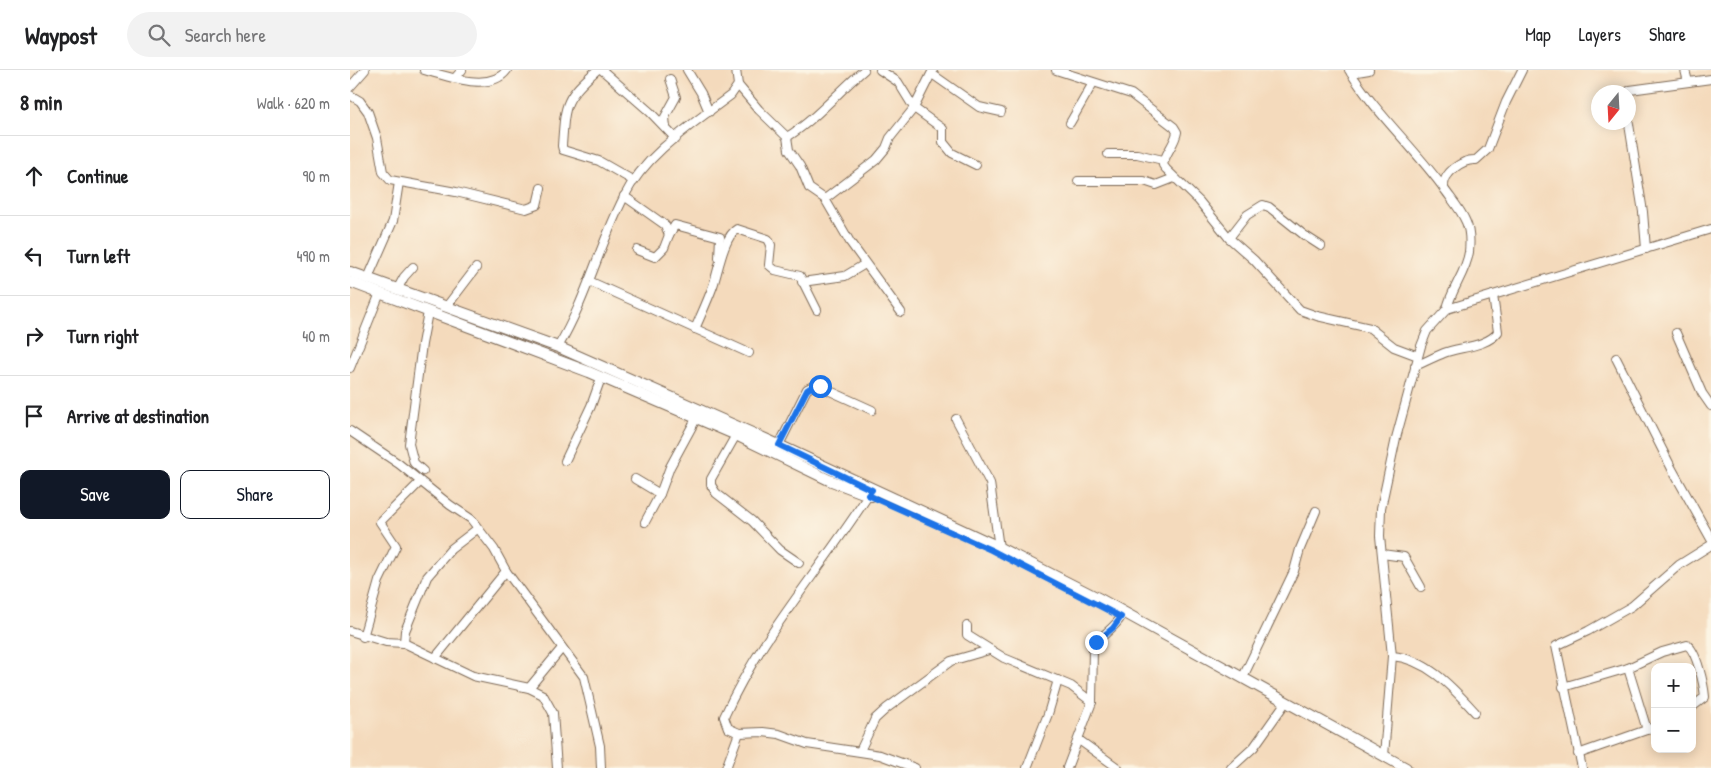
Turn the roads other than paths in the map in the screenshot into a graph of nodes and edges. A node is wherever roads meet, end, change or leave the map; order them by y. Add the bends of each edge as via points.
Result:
1 (365, 70) edge
2 (424, 70) edge
3 (462, 70) edge
4 (507, 70) edge
5 (597, 70) edge
6 (602, 70) edge
7 (687, 70) edge
8 (736, 70) edge
9 (864, 70) edge
10 (880, 70) edge
11 (1056, 70) edge
12 (1369, 70) edge
13 (1522, 70) edge
14 (1685, 70) edge
15 (932, 72) edge
16 (1350, 72) edge
17 (610, 73) edge
18 (455, 78) junction
19 (670, 79) dead end
20 (1711, 79) edge
21 (1688, 82) junction
22 (1093, 83) junction
23 (738, 85) junction
24 (350, 87) edge
25 (1636, 89) edge
26 (350, 95) edge
27 (914, 108) junction
28 (709, 112) junction
29 (1001, 112) dead end
30 (1070, 123) dead end
31 (666, 128) junction
32 (1630, 130) edge
33 (787, 137) junction
34 (676, 139) junction
35 (1108, 154) dead end
36 (1164, 160) junction
37 (976, 165) dead end
38 (1174, 178) junction
39 (634, 181) junction
40 (1078, 181) dead end
41 (399, 182) junction
42 (542, 188) dead end
43 (1444, 188) junction
44 (624, 196) junction
45 (825, 199) junction
46 (1711, 229) edge
47 (669, 235) junction
48 (1230, 238) junction
49 (1321, 246) dead end
50 (1646, 249) junction
51 (637, 250) dead end
52 (719, 263) junction
53 (865, 264) junction
54 (413, 268) dead end
55 (476, 268) dead end
56 (350, 272) edge
57 (368, 278) junction
58 (589, 281) junction
59 (350, 282) edge
60 (802, 282) junction
61 (398, 288) junction
62 (380, 293) junction
63 (1493, 295) junction
64 (1449, 297) junction
65 (1460, 305) junction
66 (447, 306) junction
67 (1447, 309) junction
68 (817, 310) dead end
69 (428, 312) junction
70 (901, 312) dead end
71 (695, 329) junction
72 (1676, 333) dead end
73 (558, 347) junction
74 (749, 353) dead end
75 (1418, 356) junction
76 (1616, 358) dead end
77 (1415, 366) junction
78 (350, 368) edge
79 (601, 378) junction
80 (1711, 406) edge
81 (872, 410) dead end
82 (696, 419) junction
83 (956, 419) dead end
84 (350, 431) edge
85 (736, 435) junction
86 (779, 445) junction
87 (565, 461) dead end
88 (423, 472) dead end
89 (635, 479) dead end
90 (420, 482) junction
91 (870, 492) junction
92 (660, 494) junction
93 (1316, 511) dead end
94 (645, 522) dead end
95 (476, 529) junction
96 (1711, 539) edge
97 (1711, 545) edge
98 (999, 548) junction
99 (1382, 554) junction
100 (799, 563) dead end
101 (506, 571) junction
102 (1421, 587) dead end
103 (1121, 617) junction
104 (967, 626) dead end
105 (350, 631) edge
106 (363, 637) junction
107 (404, 643) junction
108 (1176, 644) junction
109 (562, 648) junction
110 (989, 650) junction
111 (1392, 656) junction
112 (435, 658) junction
113 (1628, 668) junction
114 (1243, 677) junction
115 (1058, 680) junction
116 (1563, 687) junction
117 (529, 688) junction
118 (1092, 702) junction
119 (1696, 704) edge
120 (1283, 706) junction
121 (1475, 712) dead end
122 (1651, 729) edge
123 (739, 733) junction
124 (1079, 740) junction
125 (860, 751) junction
126 (1578, 754) junction
127 (1384, 756) junction
128 (892, 764) edge
129 (557, 768) edge
130 (601, 768) edge
131 (726, 768) edge
132 (915, 768) edge
133 (1026, 768) edge
134 (1067, 768) edge
135 (1118, 768) edge
136 (1231, 768) edge
137 (1392, 768) edge
138 (1406, 768) edge
139 (1582, 768) edge

1 - 24 street
2 - 18 street
3 - 18 street
4 - 18 street via 496,80
5 - 39 street via 566,103 562,146 564,150 599,160
6 - 17 street
7 - 28 street
8 - 23 street
9 - 33 street via 801,129
10 - 27 street via 898,82
11 - 22 street
12 - 16 street
13 - 43 street via 1488,149 1476,160 1468,160 1450,172 1443,182
14 - 21 street
15 - 27 street
15 - 29 street via 978,107
16 - 43 street via 1364,94
17 - 31 street
19 - 31 street via 676,97 667,110
20 - 21 street
21 - 25 street
22 - 30 street
22 - 36 street via 1131,94 1174,127 1176,137
23 - 28 street via 731,95
23 - 33 street
26 - 41 street via 360,101 368,112 377,138 382,172 390,180
27 - 37 street via 943,129 943,142 952,153
27 - 45 street via 876,160
28 - 34 street
31 - 34 street
32 - 50 street
33 - 45 street via 789,150 809,188
34 - 39 street
35 - 36 street via 1137,154
36 - 38 street via 1163,165
38 - 40 street via 1156,185 1144,181
38 - 48 street via 1199,201
39 - 44 street
41 - 42 street via 526,209 537,205
41 - 57 street via 394,218
43 - 64 street via 1466,221 1469,235 1465,266
44 - 47 street via 665,225
44 - 58 street
45 - 53 street
46 - 50 street
47 - 51 street via 664,248 655,257
47 - 52 street via 675,225 720,237
48 - 49 street via 1247,215 1263,205
48 - 75 street via 1300,310 1370,328 1394,347
50 - 63 street
52 - 60 street via 737,229 768,239 771,245 768,262 772,268 800,276
52 - 71 street
53 - 60 street via 845,276
53 - 70 street
54 - 61 street
55 - 66 street
56 - 57 main road
57 - 61 main road
58 - 71 street
58 - 73 street
59 - 62 main road
60 - 68 street
61 - 66 main road
62 - 69 main road
62 - 78 street
63 - 65 street
63 - 77 street via 1496,335
64 - 65 street
64 - 67 street
65 - 67 street
66 - 73 main road
67 - 75 street via 1427,331
69 - 79 main road
69 - 88 street via 409,444 414,462
71 - 74 street
72 - 80 street
73 - 86 main road
75 - 77 street
76 - 96 street
77 - 99 street via 1381,508
79 - 82 main road
79 - 87 street
81 - 86 street via 820,386 813,386 807,390
82 - 85 main road
82 - 92 street via 670,467
83 - 98 street via 990,483
84 - 90 street
85 - 91 main road via 829,480
85 - 100 street via 711,479 711,485 780,550
86 - 91 main road
89 - 92 street
90 - 95 street via 471,519
90 - 106 street via 380,522 396,546 379,581
91 - 98 main road
91 - 103 main road
91 - 123 street via 745,675 724,717 728,728
92 - 94 street
93 - 114 street via 1294,571
95 - 101 street via 494,549
95 - 107 street via 451,549 427,577 405,631
97 - 116 street via 1679,565 1632,606 1588,632 1556,646
98 - 108 main road via 1059,577
99 - 102 street via 1404,557
99 - 111 street
101 - 109 street
101 - 112 street
103 - 108 main road
103 - 118 street via 1093,648
104 - 110 street via 967,635
105 - 106 street
106 - 107 street
107 - 112 street
108 - 114 main road
108 - 120 main road
109 - 117 street
109 - 130 street via 584,677 600,746
110 - 115 street
110 - 125 street via 951,661 887,708 876,719
111 - 121 street via 1405,658 1435,673
111 - 127 street
112 - 117 street via 473,676
113 - 116 street
113 - 119 street via 1684,644 1691,647 1705,698
113 - 122 street
114 - 127 main road
115 - 118 street
115 - 133 street
116 - 126 street
117 - 129 street via 543,695 553,713
118 - 124 street
120 - 136 street via 1254,747
120 - 137 main road
122 - 126 street
123 - 125 street via 779,734 807,744
123 - 131 street
124 - 134 street
124 - 135 street
125 - 128 street via 880,755
126 - 139 street
127 - 138 main road
128 - 132 street

